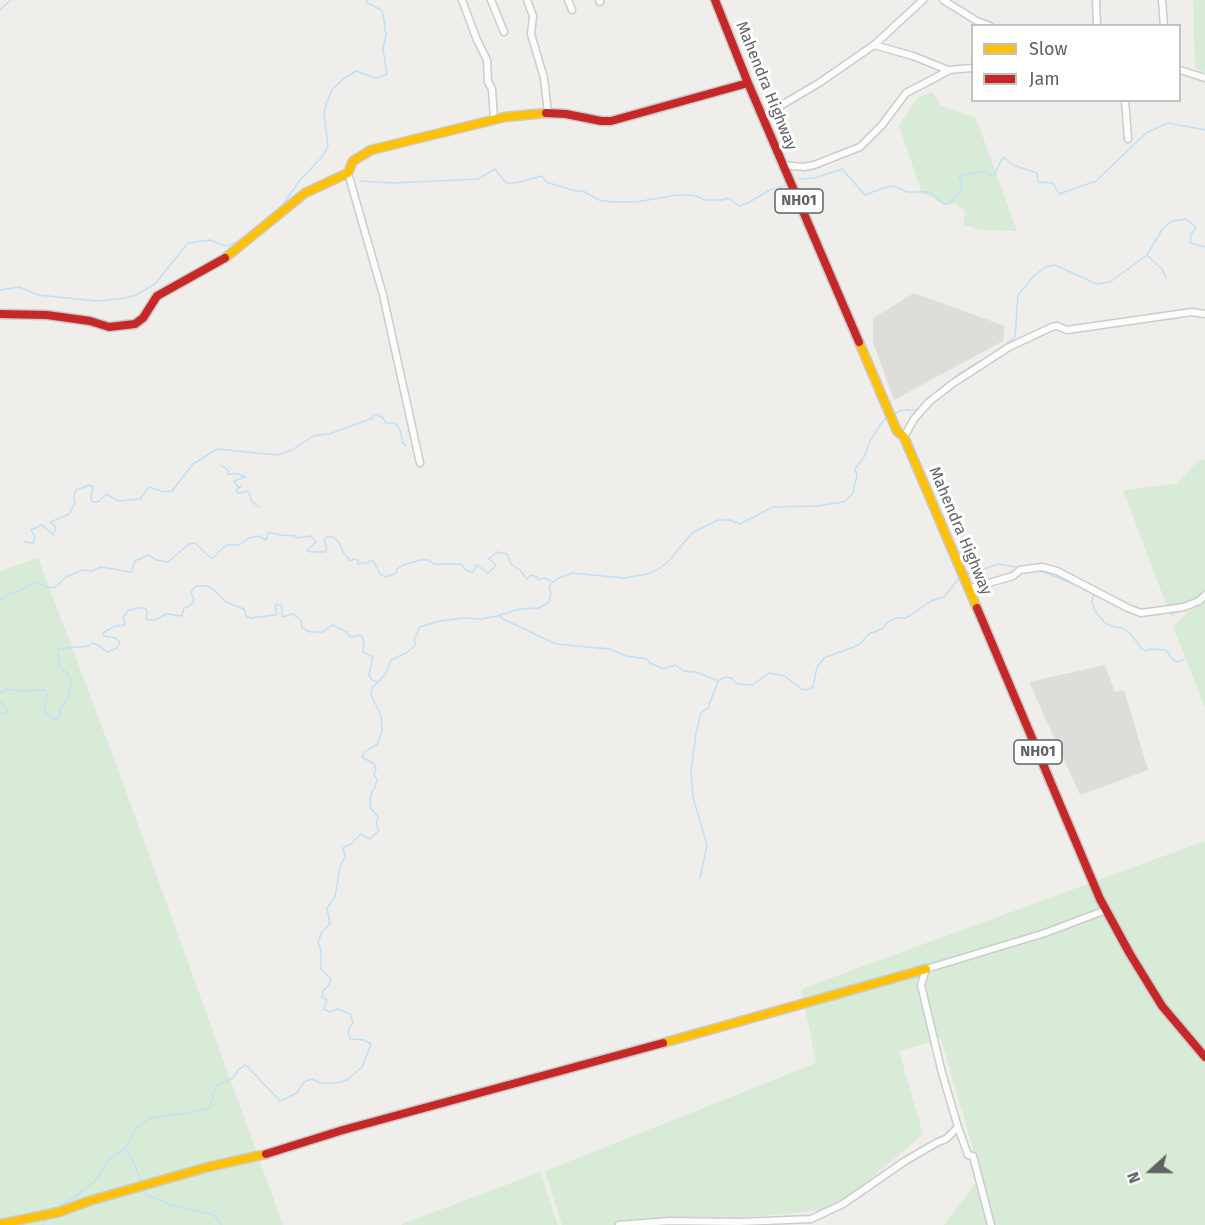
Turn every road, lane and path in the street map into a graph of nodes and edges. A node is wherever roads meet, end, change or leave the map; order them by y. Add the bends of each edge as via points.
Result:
1 (462, 0) edge
2 (491, 0) edge
3 (527, 0) edge
4 (568, 0) edge
5 (715, 0) edge
6 (923, 0) edge
7 (943, 0) edge
8 (1096, 0) edge
9 (1162, 0) edge
10 (572, 10) dead end
11 (985, 24) edge
12 (1097, 24) edge
13 (1164, 24) edge
14 (504, 32) dead end
15 (874, 45) junction
16 (971, 68) edge
17 (948, 70) junction
18 (1181, 71) edge
19 (1205, 78) edge
20 (748, 83) junction
21 (1125, 102) edge
22 (548, 113) junction
23 (763, 116) junction
24 (494, 119) junction
25 (1128, 139) dead end
26 (783, 165) junction
27 (348, 173) junction
28 (0, 314) edge
29 (1205, 314) edge
30 (900, 434) junction
31 (420, 463) dead end
32 (968, 589) junction
33 (1205, 595) edge
34 (1106, 910) junction
35 (926, 969) junction
36 (1205, 1057) edge
37 (958, 1127) junction
38 (0, 1224) edge
39 (620, 1225) edge
40 (991, 1225) edge

1 - 24 street via 487,60
2 - 14 street
3 - 22 street via 533,15 531,34 544,78
4 - 10 street
5 - 20 main road, Mahendra Highway / NH01
6 - 15 street
7 - 11 street
8 - 12 street
9 - 13 street
15 - 17 street
15 - 23 street
16 - 17 street
17 - 26 street via 906,93 860,147 814,165
18 - 19 street
20 - 22 main road via 611,121
20 - 23 main road, Mahendra Highway / NH01
21 - 25 street
22 - 24 main road
23 - 26 main road, Mahendra Highway / NH01
24 - 27 main road via 371,150 353,161
26 - 30 main road, Mahendra Highway / NH01
27 - 28 main road via 305,193 227,257 157,296 144,318 135,324 109,327 47,315
27 - 31 street via 383,295
29 - 30 street via 1191,312 1067,330 1052,327 1009,347 952,384
30 - 32 main road, Mahendra Highway / NH01
32 - 33 street via 1013,576 1020,570 1042,567 1141,613 1184,607
32 - 34 main road, Mahendra Highway / NH01
34 - 35 street
34 - 36 main road, Mahendra Highway / NH01 via 1162,1006
35 - 37 street via 921,985
35 - 38 main road via 250,1159 208,1167 59,1212
37 - 39 street via 946,1139 905,1161 843,1204 811,1219
37 - 40 street via 968,1155 973,1156

